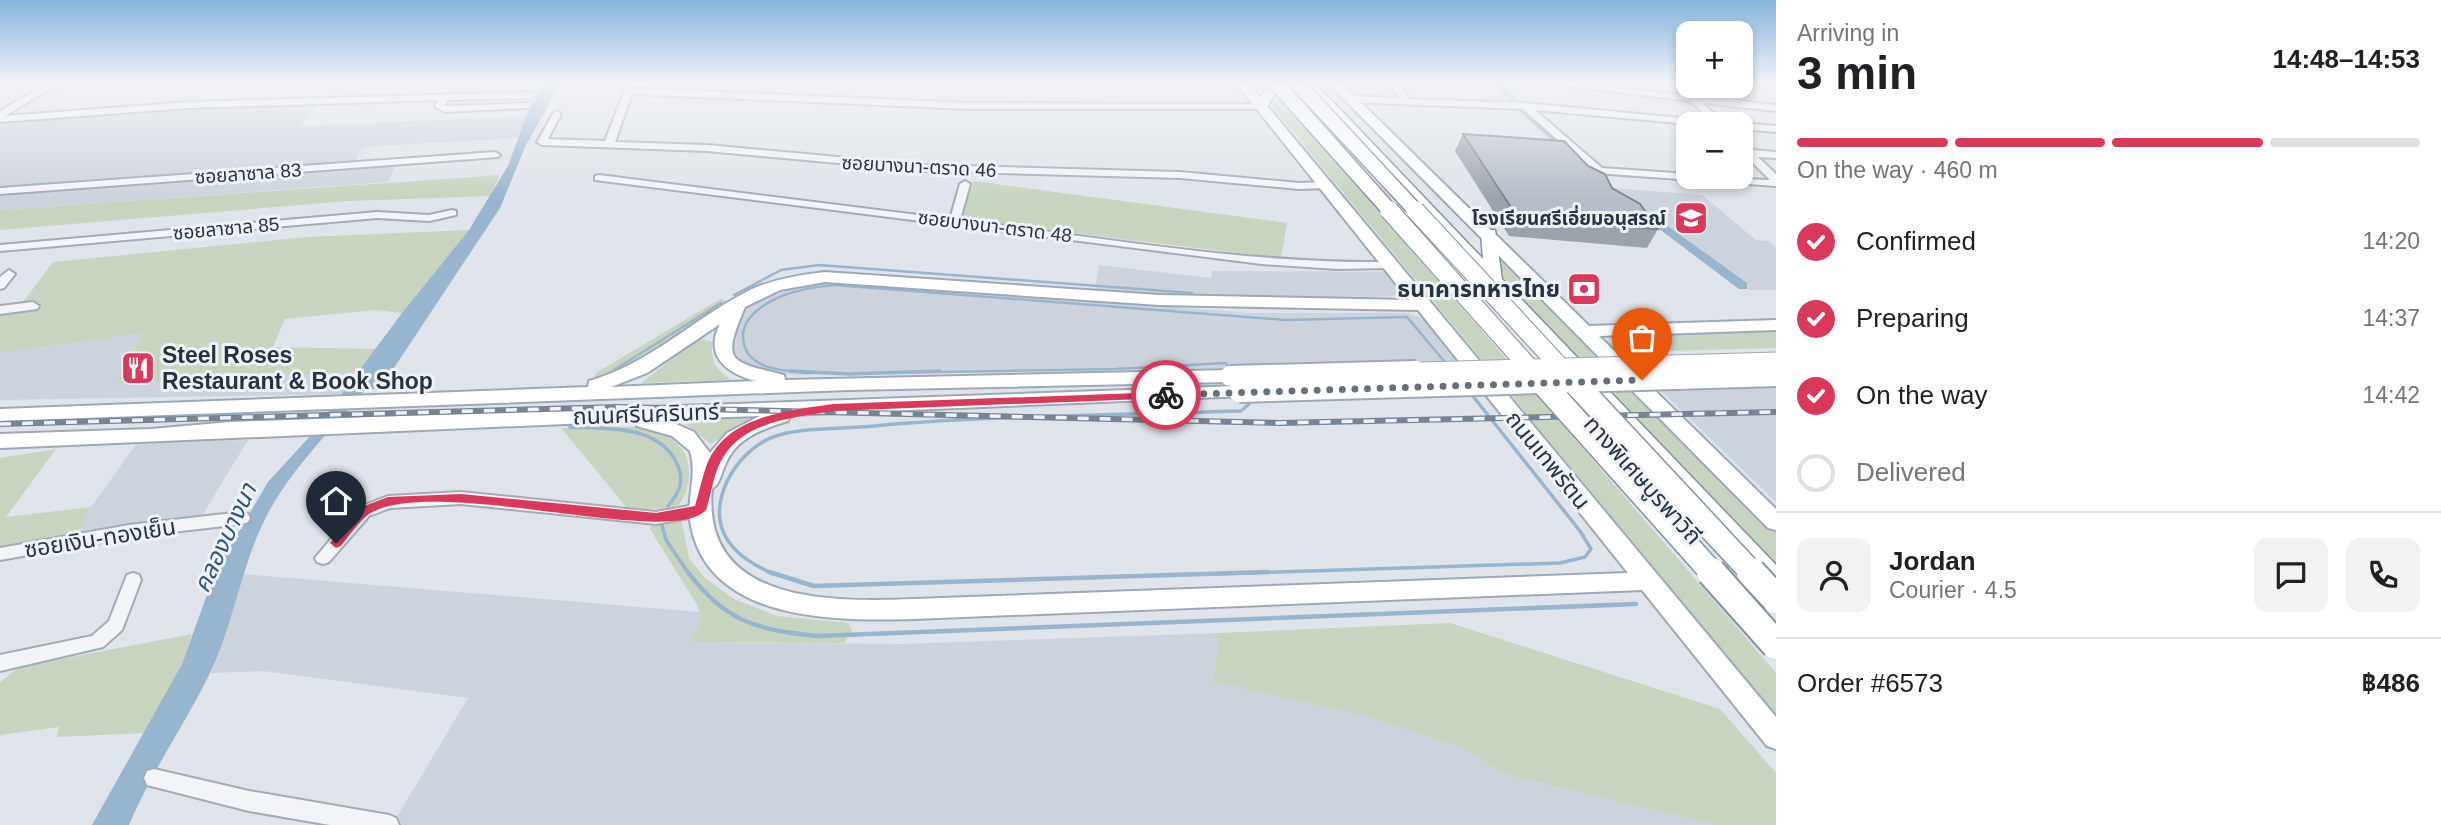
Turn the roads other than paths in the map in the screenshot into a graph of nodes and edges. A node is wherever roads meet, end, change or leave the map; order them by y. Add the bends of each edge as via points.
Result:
1 (553, 122) edge
2 (617, 122) edge
3 (1273, 122) edge
4 (1310, 122) edge
5 (1310, 122) edge
6 (1311, 122) edge
7 (1333, 122) edge
8 (1345, 122) edge
9 (1372, 122) edge
10 (1543, 122) edge
11 (1753, 127) edge
12 (1776, 129) edge
13 (609, 144) junction
14 (1753, 151) edge
15 (495, 155) dead end
16 (1776, 155) edge
17 (1753, 157) edge
18 (599, 178) dead end
19 (1776, 181) edge
20 (965, 184) dead end
21 (1328, 185) junction
22 (0, 191) edge
23 (452, 214) dead end
24 (954, 222) junction
25 (1489, 234) junction
26 (0, 248) edge
27 (1391, 265) junction
28 (9, 274) dead end
29 (1494, 278) junction
30 (0, 285) edge
31 (1423, 305) junction
32 (33, 306) dead end
33 (737, 306) junction
34 (0, 310) edge
35 (1776, 325) edge
36 (1585, 331) junction
37 (1776, 361) edge
38 (1776, 376) edge
39 (849, 384) junction
40 (1234, 384) junction
41 (547, 395) junction
42 (362, 400) joint
43 (0, 404) edge
44 (251, 404) junction
45 (833, 408) junction
46 (0, 415) edge
47 (615, 416) junction
48 (230, 429) junction
49 (0, 432) edge
50 (0, 441) edge
51 (701, 505) junction
52 (242, 518) dead end
53 (1776, 523) edge
54 (0, 554) edge
55 (323, 558) dead end
56 (133, 580) dead end
57 (1776, 580) edge
58 (1647, 581) junction
59 (1776, 599) edge
60 (1776, 628) edge
61 (1776, 645) edge
62 (1776, 659) edge
63 (0, 663) edge
64 (1776, 737) edge
65 (154, 778) dead end
66 (389, 825) edge

1 - 13 street, ซอยบางนา-ตราด 46 via 542,142
2 - 13 street
3 - 21 main road, ถนนเทพรัตน
4 - 61 highway, bridge
5 - 62 highway, ถนนเทพรัตน
6 - 60 highway, ทางพิเศษบูรพาวิถี, bridge
7 - 59 highway, ทางพิเศษบูรพาวิถี, bridge
8 - 29 highway
9 - 25 main road
10 - 19 street via 1599,171
11 - 12 street
13 - 21 street, ซอยบางนา-ตราด 46 via 708,148 925,168 1180,175
14 - 16 street
15 - 22 street, ซอยลาซาล 83
17 - 19 street
18 - 24 street, ซอยบางนา-ตราด 48
20 - 24 street
21 - 27 main road, ถนนเทพรัตน
23 - 26 street, ซอยลาซาล 85 via 364,216
24 - 27 street, ซอยบางนา-ตราด 48 via 1262,261
25 - 29 highway
25 - 36 main road
27 - 31 main road, ถนนเทพรัตน
28 - 30 street
29 - 57 highway
31 - 33 main road via 1159,300 825,276 793,280
31 - 58 main road, ถนนเทพรัตน
32 - 34 street
33 - 39 main road via 722,339 724,355 734,369 763,377
33 - 41 main road via 655,364 631,375
35 - 36 main road
36 - 53 main road
37 - 40 main road, ถนนศรีนครินทร์, bridge
38 - 40 main road, ถนนศรีนครินทร์, bridge
39 - 40 main road, ถนนศรีนครินทร์
39 - 41 main road, ถนนศรีนครินทร์
40 - 45 main road, ถนนศรีนครินทร์
41 - 42 main road, ถนนศรีนครินทร์
42 - 44 main road, ถนนศรีนครินทร์
43 - 44 main road, ถนนศรีนครินทร์ via 178,399
44 - 46 main road, ถนนศรีนครินทร์
45 - 47 main road, ถนนศรีนครินทร์
45 - 51 main road via 782,416 740,431 714,463
47 - 48 main road, ถนนศรีนครินทร์
47 - 51 main road via 657,423 696,443 703,458
48 - 49 main road, ถนนศรีนครินทร์
48 - 50 main road, ถนนศรีนครินทร์
51 - 55 street via 656,518 461,498 388,502 363,512
51 - 58 main road via 710,547 748,587 812,608 1005,606
52 - 54 street, ซอยเงิน-ทองเย็น via 129,531
56 - 63 street via 116,625 97,642
58 - 64 main road, ถนนเทพรัตน
65 - 66 street via 249,801

